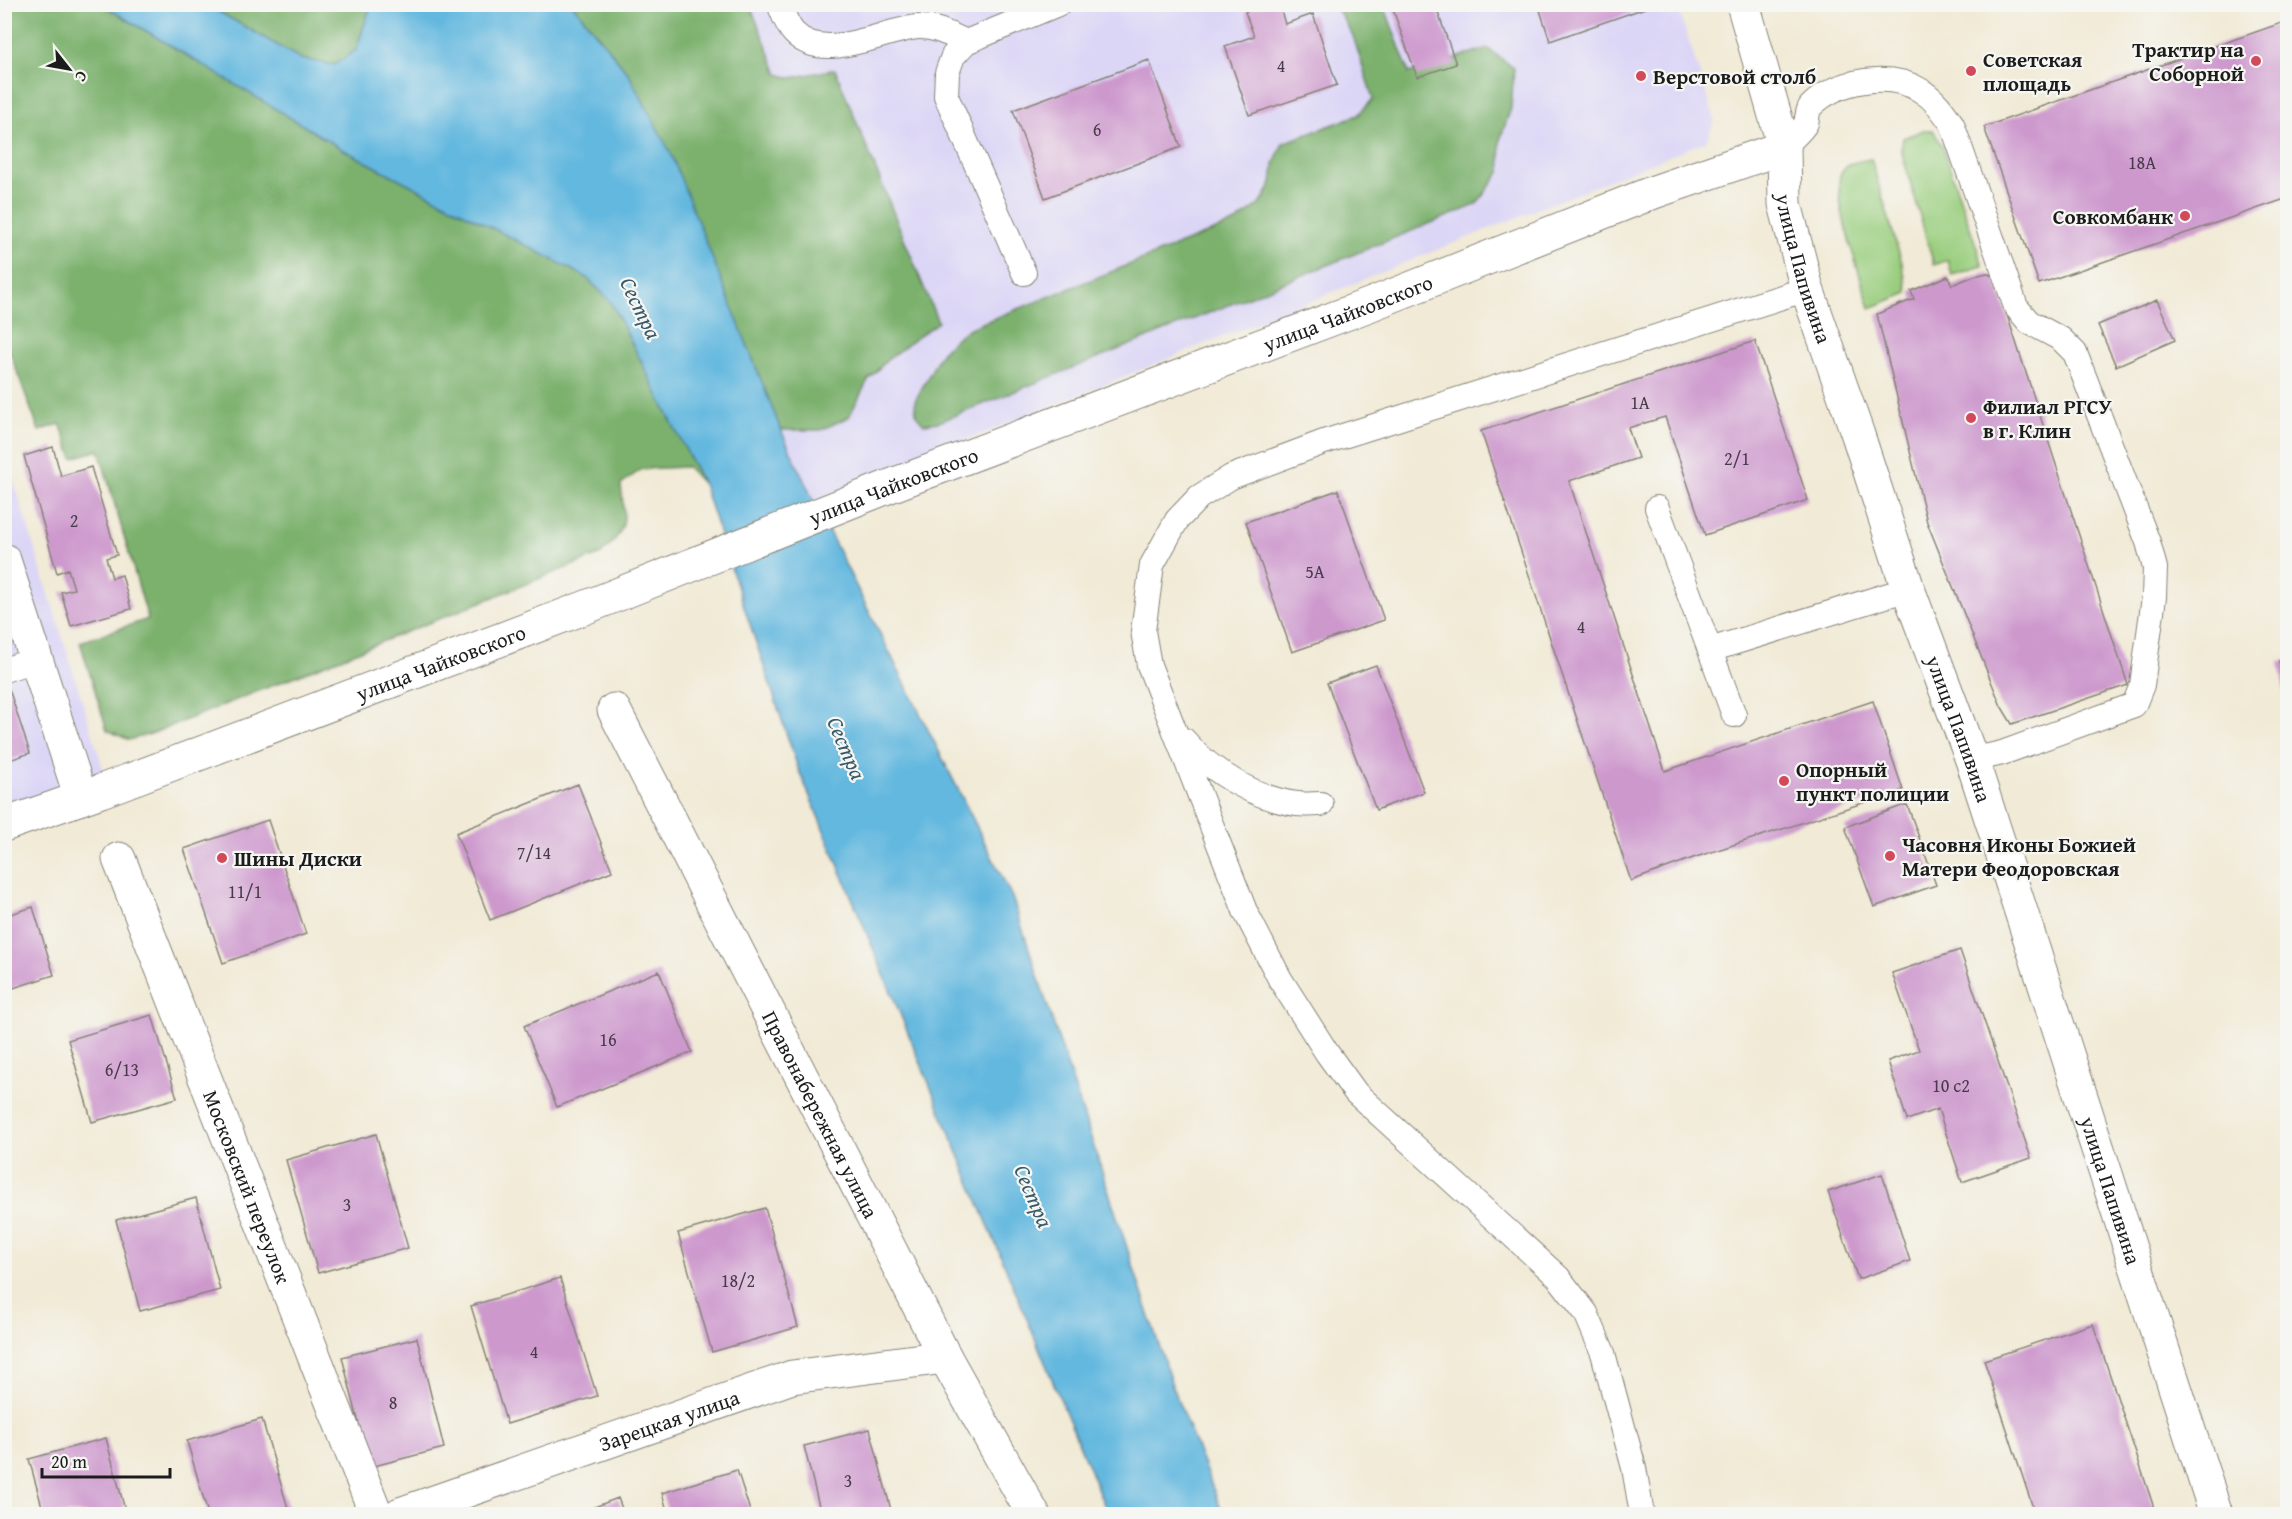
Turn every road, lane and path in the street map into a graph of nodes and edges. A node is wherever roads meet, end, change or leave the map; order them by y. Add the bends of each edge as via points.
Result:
1 (779, 4) edge
2 (1058, 4) edge
3 (1743, 4) edge
4 (966, 42) junction
5 (1784, 147) junction
6 (1023, 273) dead end
7 (1807, 289) junction
8 (1657, 508) dead end
9 (4, 561) edge
10 (1908, 589) junction
11 (1710, 650) junction
12 (37, 659) junction
13 (4, 670) edge
14 (614, 710) dead end
15 (1734, 715) dead end
16 (1174, 729) junction
17 (1972, 760) junction
18 (81, 798) junction
19 (1321, 804) dead end
20 (4, 825) edge
21 (119, 859) dead end
22 (945, 1357) junction
23 (376, 1515) edge
24 (400, 1515) edge
25 (1033, 1515) edge
26 (1642, 1515) edge
27 (2216, 1515) edge

1 - 4 lane via 793,33 805,41 833,47 919,27 942,31
2 - 4 lane
3 - 5 main road, улица Папивина
4 - 6 lane via 953,56 946,96
5 - 7 main road, улица Папивина via 1785,204
5 - 17 lane via 1805,125 1809,108 1827,93 1852,85 1876,80 1897,82 1919,89 1936,102 1952,124 2016,307 2029,322 2061,339 2075,353 2148,542 2155,568 2154,597 2142,685 2134,705
5 - 18 main road, улица Чайковского via 1654,192 584,608
7 - 10 main road, улица Папивина
7 - 16 lane via 1268,461 1199,497 1177,520 1163,544 1152,566 1146,596 1143,631 1149,665
8 - 11 lane
9 - 12 main road
10 - 11 lane
10 - 17 main road, улица Папивина
11 - 15 lane
12 - 13 lane
12 - 18 main road
14 - 22 main road, Правонабережная улица
16 - 19 lane via 1216,771 1268,796 1297,804
16 - 26 lane via 1245,910 1280,979 1327,1053 1356,1093 1558,1277 1586,1313 1603,1353 1635,1468
17 - 27 main road, улица Папивина
18 - 20 main road, улица Чайковского
21 - 23 main road, Московский переулок
22 - 24 main road, Зарецкая улица via 792,1377
22 - 25 main road, Правонабережная улица

